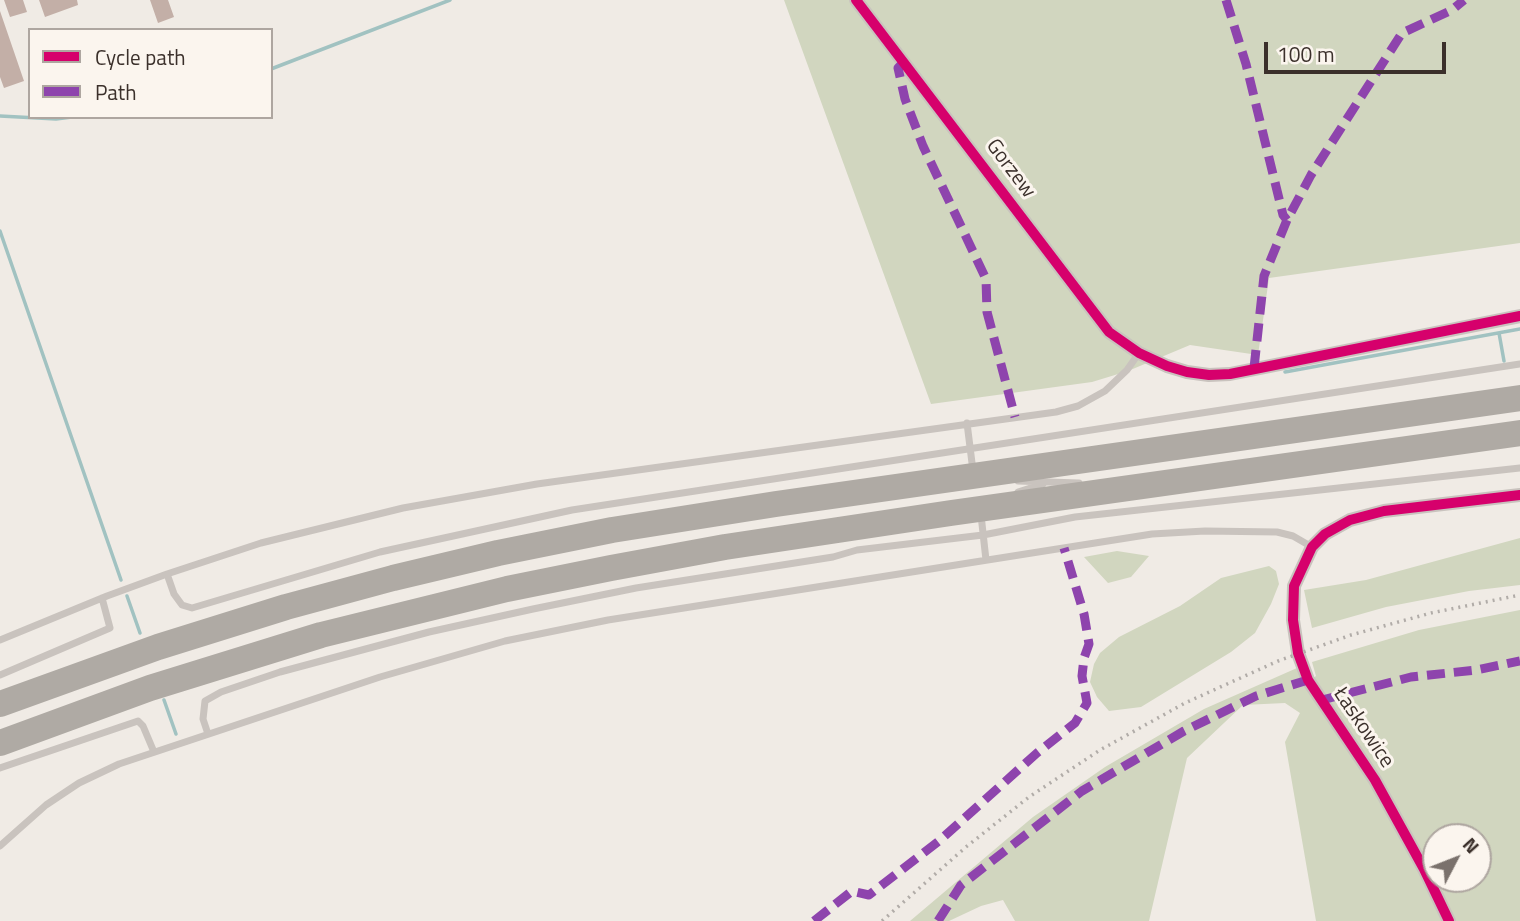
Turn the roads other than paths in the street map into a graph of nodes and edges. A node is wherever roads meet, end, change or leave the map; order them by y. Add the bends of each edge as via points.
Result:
1 (856, 0) edge
2 (1520, 316) edge
3 (1139, 354) junction
4 (1520, 365) edge
5 (1520, 398) edge
6 (967, 424) junction
7 (1520, 433) edge
8 (1147, 450) junction
9 (1098, 466) dead end
10 (980, 468) junction
11 (1520, 468) edge
12 (1073, 474) dead end
13 (1009, 481) dead end
14 (1049, 482) junction
15 (1088, 483) dead end
16 (1101, 483) dead end
17 (1153, 485) junction
18 (1012, 494) dead end
19 (1520, 495) edge
20 (990, 503) junction
21 (983, 536) junction
22 (1312, 547) junction
23 (986, 560) junction
24 (167, 574) junction
25 (102, 598) junction
26 (0, 640) edge
27 (0, 675) edge
28 (0, 704) edge
29 (208, 734) junction
30 (0, 743) edge
31 (154, 752) junction
32 (0, 768) edge
33 (0, 846) edge
34 (1449, 921) edge

1 - 3 street, Gorzew via 1109,332
2 - 3 street, Gorzew via 1230,374 1187,372
3 - 6 lane via 1116,382 1078,406
4 - 10 lane
5 - 8 highway
6 - 10 lane
6 - 24 lane via 537,484 403,508 261,543
7 - 17 highway
8 - 9 lane
8 - 10 highway
10 - 24 lane via 572,510 380,552 192,608 182,606
10 - 28 highway via 944,479 612,530 406,575 158,646
11 - 21 lane via 1075,517
12 - 14 lane
13 - 14 lane
14 - 15 lane
14 - 18 lane
16 - 17 lane
17 - 20 highway
19 - 22 street via 1384,511 1350,520
20 - 21 lane
20 - 30 highway via 611,568 402,613 150,688
21 - 23 lane
21 - 29 lane via 858,550 636,588 429,632 221,692 205,701 203,719
22 - 23 lane via 1278,532 1205,531 1152,534
22 - 34 street, Łaskowice via 1294,586 1293,620 1300,660 1314,691 1375,780
23 - 29 lane via 608,620 505,641
24 - 25 lane
25 - 26 lane
25 - 27 lane via 110,628
29 - 31 lane
31 - 32 lane via 138,721
31 - 33 lane via 79,783

